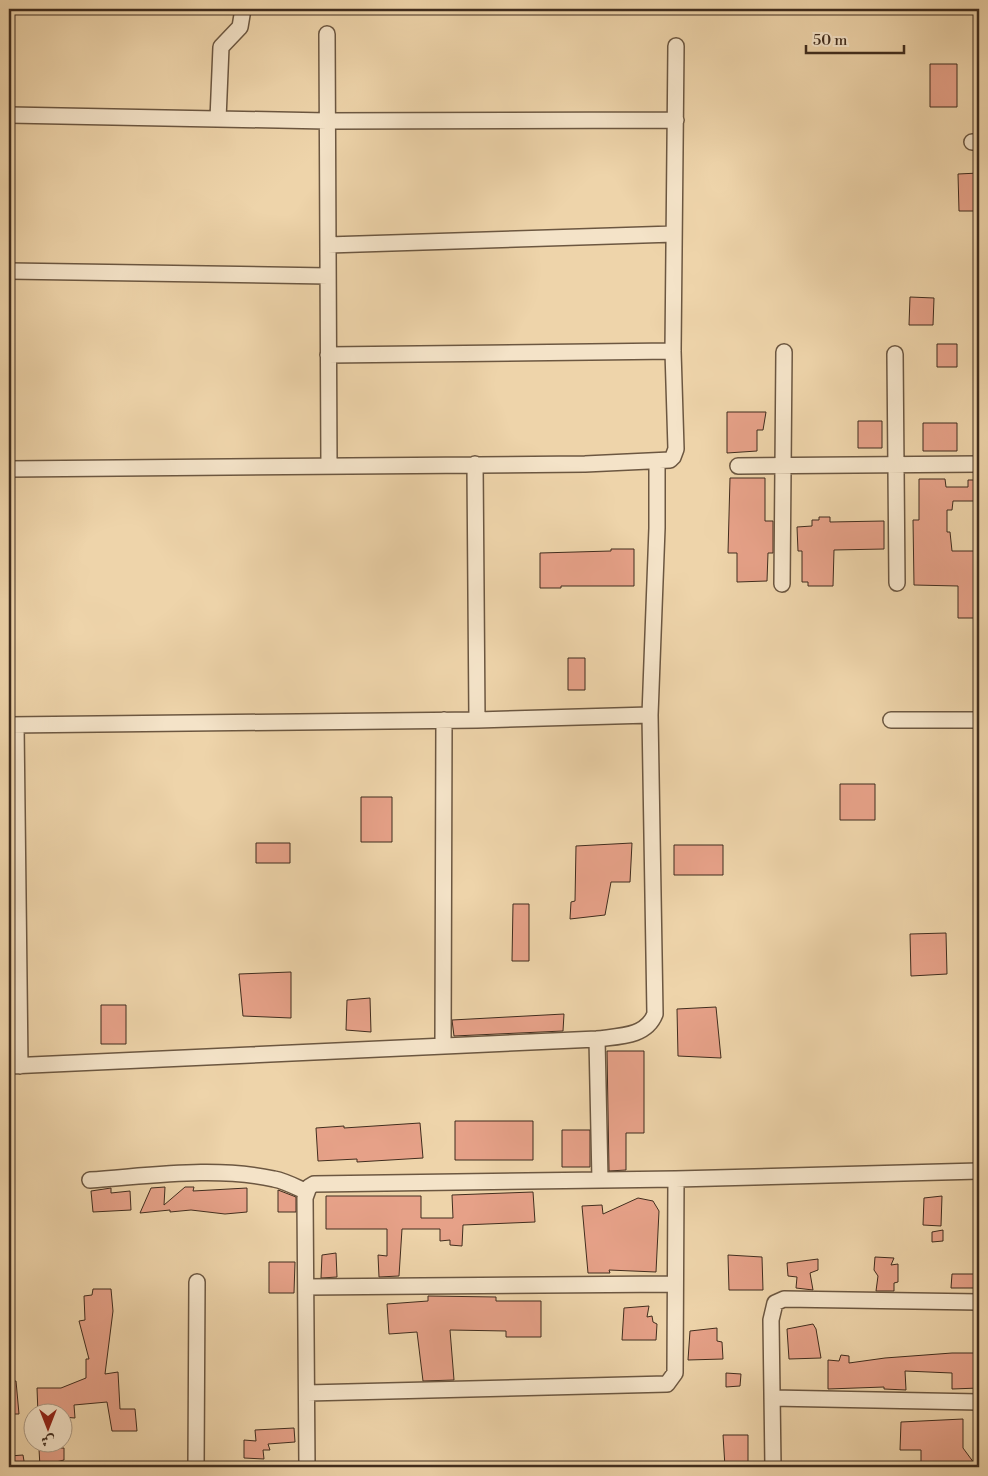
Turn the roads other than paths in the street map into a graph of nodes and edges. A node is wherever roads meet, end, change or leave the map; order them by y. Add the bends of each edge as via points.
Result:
1 (243, 9) edge
2 (327, 34) dead end
3 (676, 46) dead end
4 (9, 115) edge
5 (218, 119) junction
6 (676, 120) junction
7 (327, 121) junction
8 (674, 234) junction
9 (328, 244) junction
10 (9, 271) edge
11 (328, 276) junction
12 (673, 351) junction
13 (784, 352) dead end
14 (895, 354) dead end
15 (328, 355) junction
16 (657, 462) junction
17 (474, 464) junction
18 (979, 464) edge
19 (329, 465) junction
20 (895, 465) junction
21 (738, 466) dead end
22 (783, 466) junction
23 (9, 469) edge
24 (897, 583) dead end
25 (782, 584) dead end
26 (650, 715) junction
27 (444, 720) junction
28 (476, 720) junction
29 (891, 720) dead end
30 (979, 720) edge
31 (12, 725) edge
32 (596, 1039) junction
33 (444, 1046) junction
34 (14, 1066) edge
35 (979, 1171) edge
36 (676, 1179) junction
37 (90, 1180) dead end
38 (600, 1180) junction
39 (307, 1192) junction
40 (197, 1282) dead end
41 (674, 1284) junction
42 (307, 1287) junction
43 (979, 1302) edge
44 (307, 1393) junction
45 (772, 1398) junction
46 (979, 1402) edge
47 (196, 1467) edge
48 (307, 1467) edge
49 (773, 1467) edge

1 - 5 street via 240,26 221,47
2 - 7 street
3 - 6 street
4 - 5 street
5 - 7 street
6 - 7 street
6 - 8 street
7 - 9 street
8 - 9 street
8 - 12 street
9 - 11 street
10 - 11 street
11 - 15 street
12 - 15 street
12 - 16 street via 675,453 670,460
13 - 22 street
14 - 20 street
15 - 19 street
16 - 17 street
16 - 26 street
17 - 19 street
17 - 28 street
18 - 20 street
19 - 23 street
20 - 22 street
20 - 24 street
21 - 22 street
22 - 25 street
26 - 28 street
26 - 32 street via 655,1014 652,1022 637,1033
27 - 28 street
27 - 31 street
27 - 33 street
29 - 30 street
31 - 34 street
32 - 33 street
32 - 38 street
33 - 34 street
35 - 36 street
36 - 38 street
36 - 41 street
37 - 39 street via 245,1175 276,1179
38 - 39 street via 321,1183 314,1184
39 - 42 street
40 - 47 street
41 - 42 street
41 - 44 street via 675,1373 667,1384
42 - 44 street
43 - 45 street via 779,1300 773,1307 771,1320
44 - 48 street
45 - 46 street
45 - 49 street

